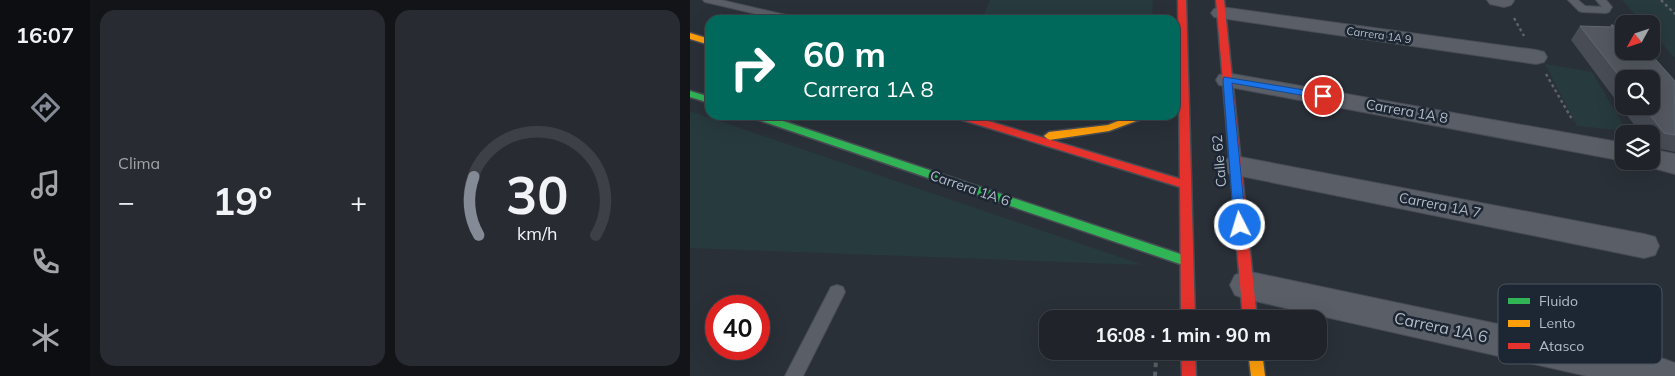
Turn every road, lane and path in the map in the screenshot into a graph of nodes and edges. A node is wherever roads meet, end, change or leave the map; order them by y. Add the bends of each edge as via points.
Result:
1 (708, 0) edge
2 (1182, 0) edge
3 (1501, 0) edge
4 (1573, 0) edge
5 (1601, 0) edge
6 (1661, 0) edge
7 (1221, 7) edge
8 (1675, 14) edge
9 (773, 15) edge
10 (690, 36) edge
11 (705, 40) edge
12 (1536, 57) junction
13 (1227, 80) junction
14 (1184, 81) junction
15 (1180, 85) edge
16 (690, 94) edge
17 (705, 98) edge
18 (769, 120) edge
19 (974, 120) edge
20 (1134, 120) edge
21 (1008, 130) junction
22 (1586, 144) junction
23 (1615, 150) edge
24 (1660, 160) edge
25 (1675, 164) edge
26 (1235, 166) junction
27 (1186, 185) junction
28 (1644, 246) dead end
29 (1186, 261) junction
30 (1246, 285) junction
31 (837, 292) dead end
32 (1188, 310) edge
33 (1249, 310) edge
34 (1498, 340) edge
35 (1156, 360) edge
36 (1190, 360) edge
37 (1256, 360) edge
38 (1609, 364) edge
39 (794, 376) edge
40 (1155, 376) edge
41 (1189, 376) edge
42 (1258, 376) edge
43 (1664, 376) edge

1 - 9 lane
2 - 14 street
3 - 12 path
4 - 5 lane via 1582,9 1606,10
6 - 8 path
7 - 12 street, Carrera 1A 9
7 - 13 street, Calle 62
10 - 11 street
12 - 22 path
13 - 22 street, Carrera 1A 8
13 - 26 street, Calle 62
14 - 15 street
14 - 27 street
16 - 17 street
18 - 29 street, Carrera 1A 6
19 - 21 street
20 - 21 street via 1091,133 1048,136
21 - 27 street
22 - 23 street, Carrera 1A 8
24 - 25 street
26 - 28 street, Carrera 1A 7
26 - 30 street, Calle 62
27 - 29 street
29 - 32 street
30 - 33 street, Calle 62
30 - 34 street, Carrera 1A 6
31 - 39 lane
35 - 40 path
36 - 41 street
37 - 42 street
38 - 43 street, Carrera 1A 6

